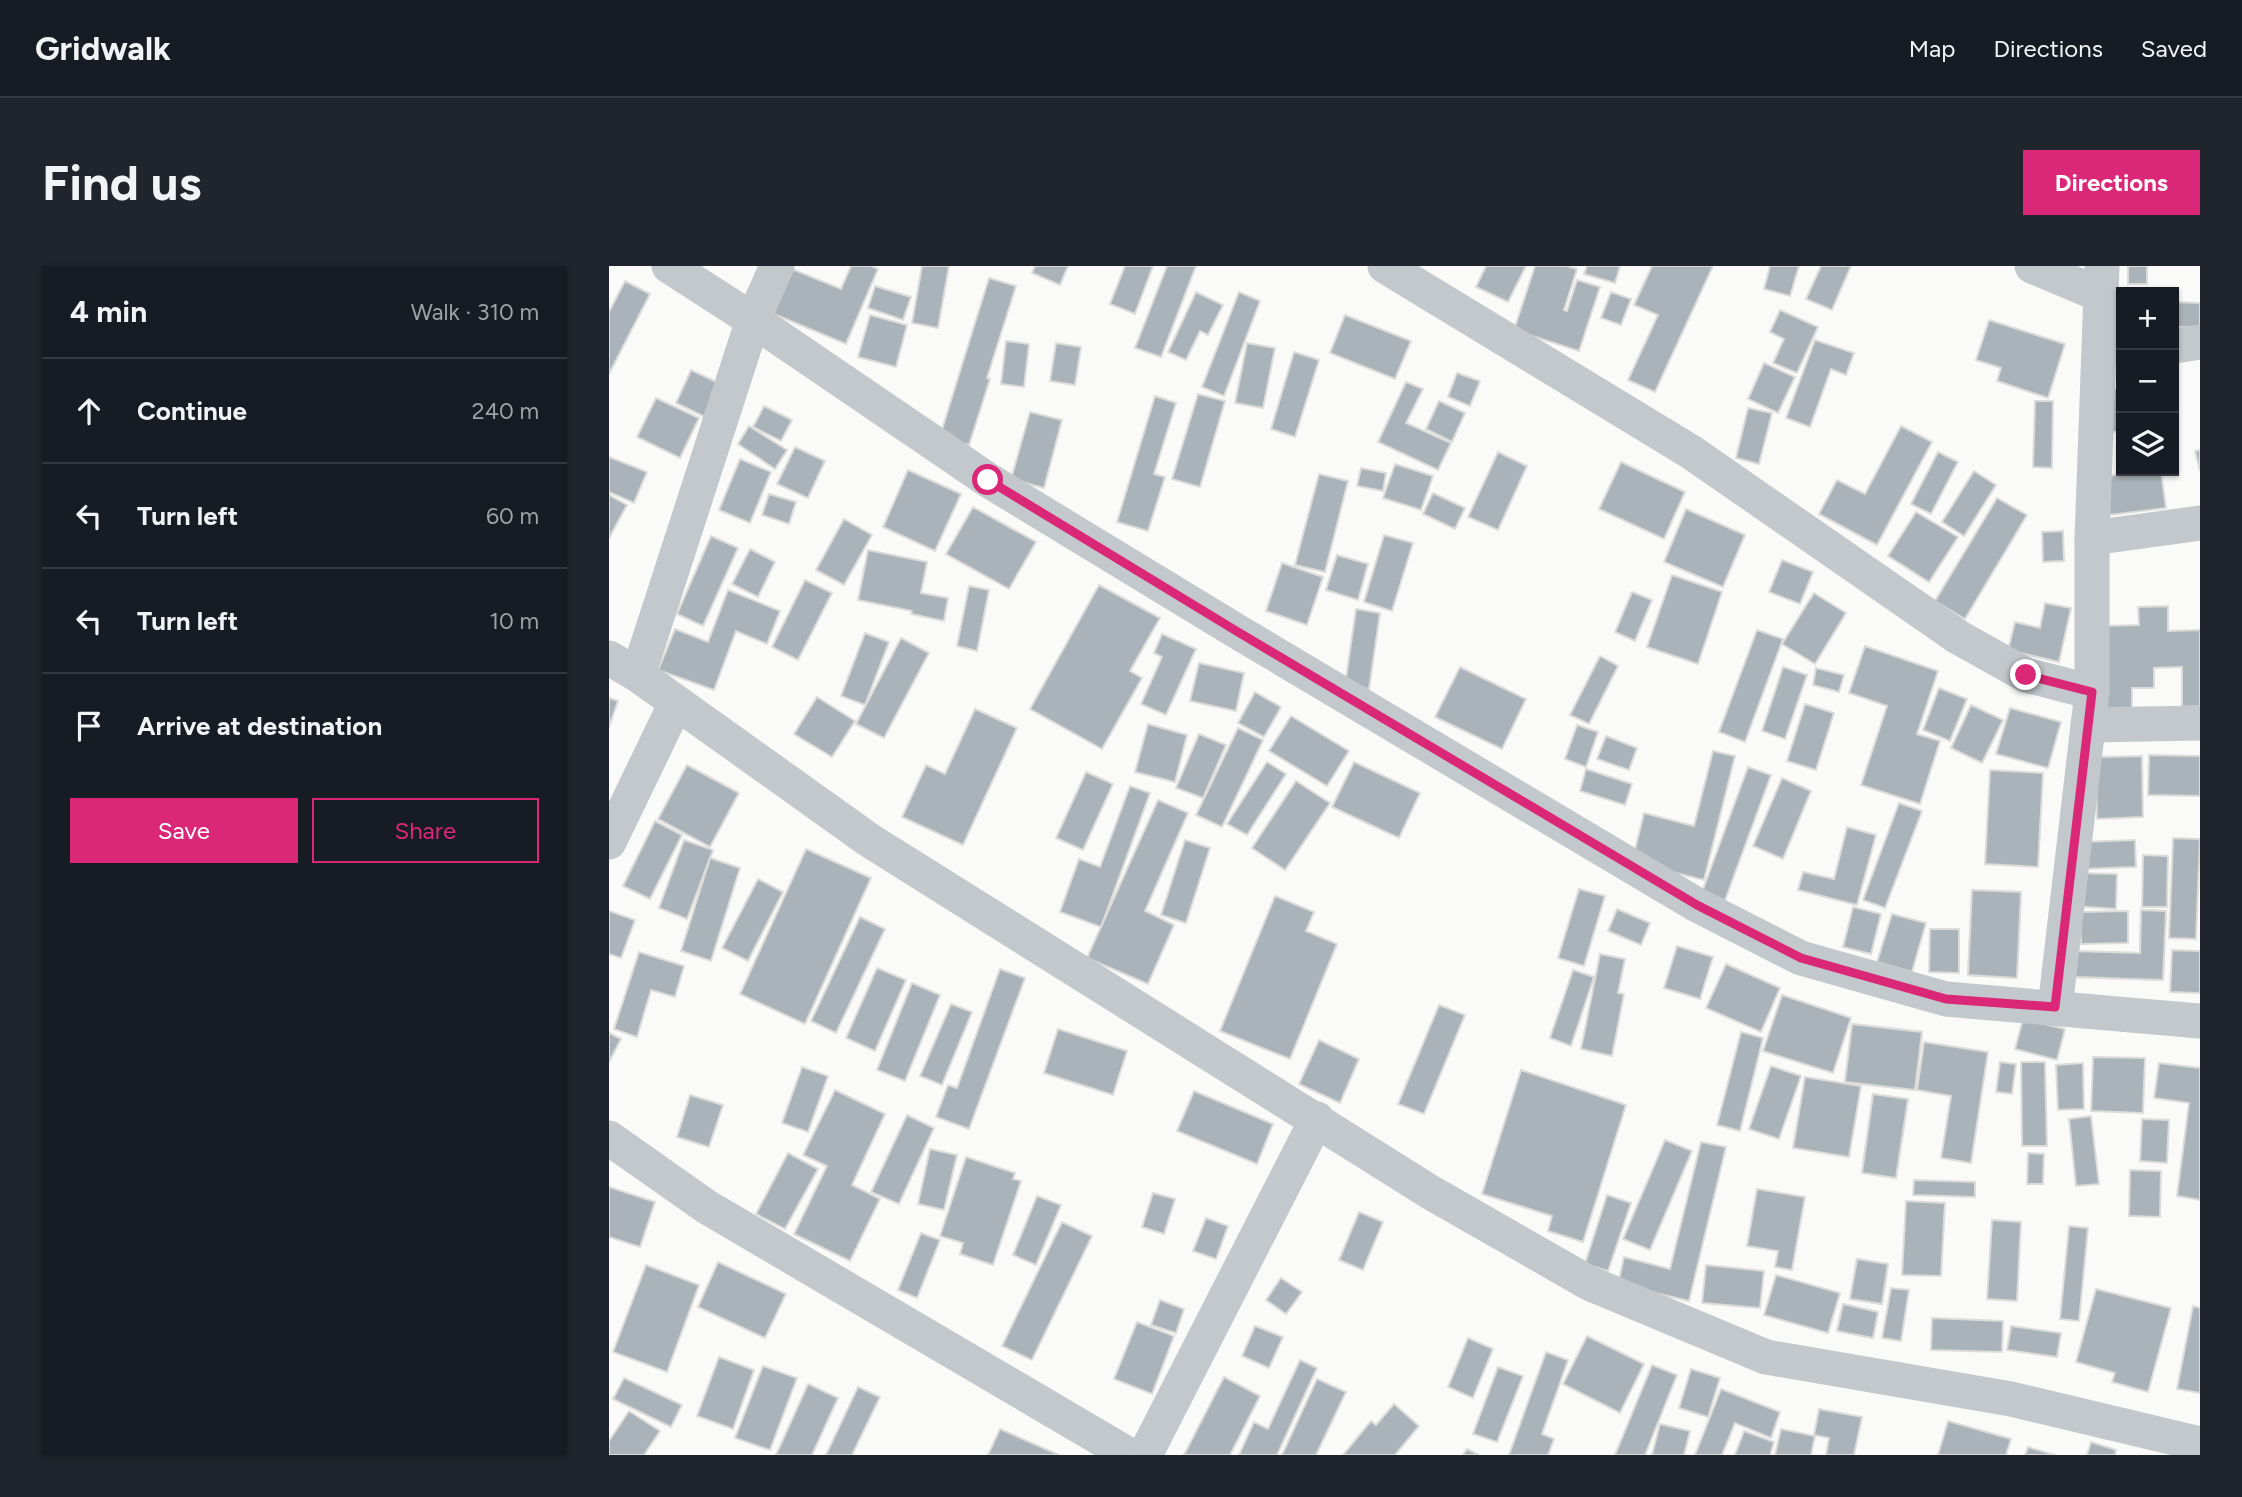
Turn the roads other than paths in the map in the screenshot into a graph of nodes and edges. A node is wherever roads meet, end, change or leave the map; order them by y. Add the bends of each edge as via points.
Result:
1 (669, 266) edge
2 (777, 266) edge
3 (1385, 266) edge
4 (2032, 266) edge
5 (2102, 280) edge
6 (753, 320) junction
7 (2200, 342) edge
8 (2179, 345) edge
9 (2110, 355) edge
10 (2200, 523) edge
11 (2092, 538) junction
12 (624, 667) edge
13 (676, 703) junction
14 (2090, 709) junction
15 (2200, 723) edge
16 (609, 842) edge
17 (2055, 1007) junction
18 (2200, 1021) edge
19 (1317, 1119) junction
20 (609, 1138) edge
21 (2200, 1444) edge
22 (1129, 1455) edge
23 (1145, 1455) edge

1 - 6 street
2 - 6 street
3 - 14 street via 1691,452 1958,637
4 - 5 street
5 - 9 street
6 - 12 street
6 - 17 street via 988,480 1697,905 1801,958 1946,999
7 - 8 street
9 - 11 street
10 - 11 street
11 - 14 street
12 - 13 street
13 - 16 street
13 - 19 street via 869,840
14 - 15 street
14 - 17 street
17 - 18 street
19 - 21 street via 1430,1192 1588,1283 1766,1357 2011,1399
19 - 23 street
20 - 22 street via 707,1207

